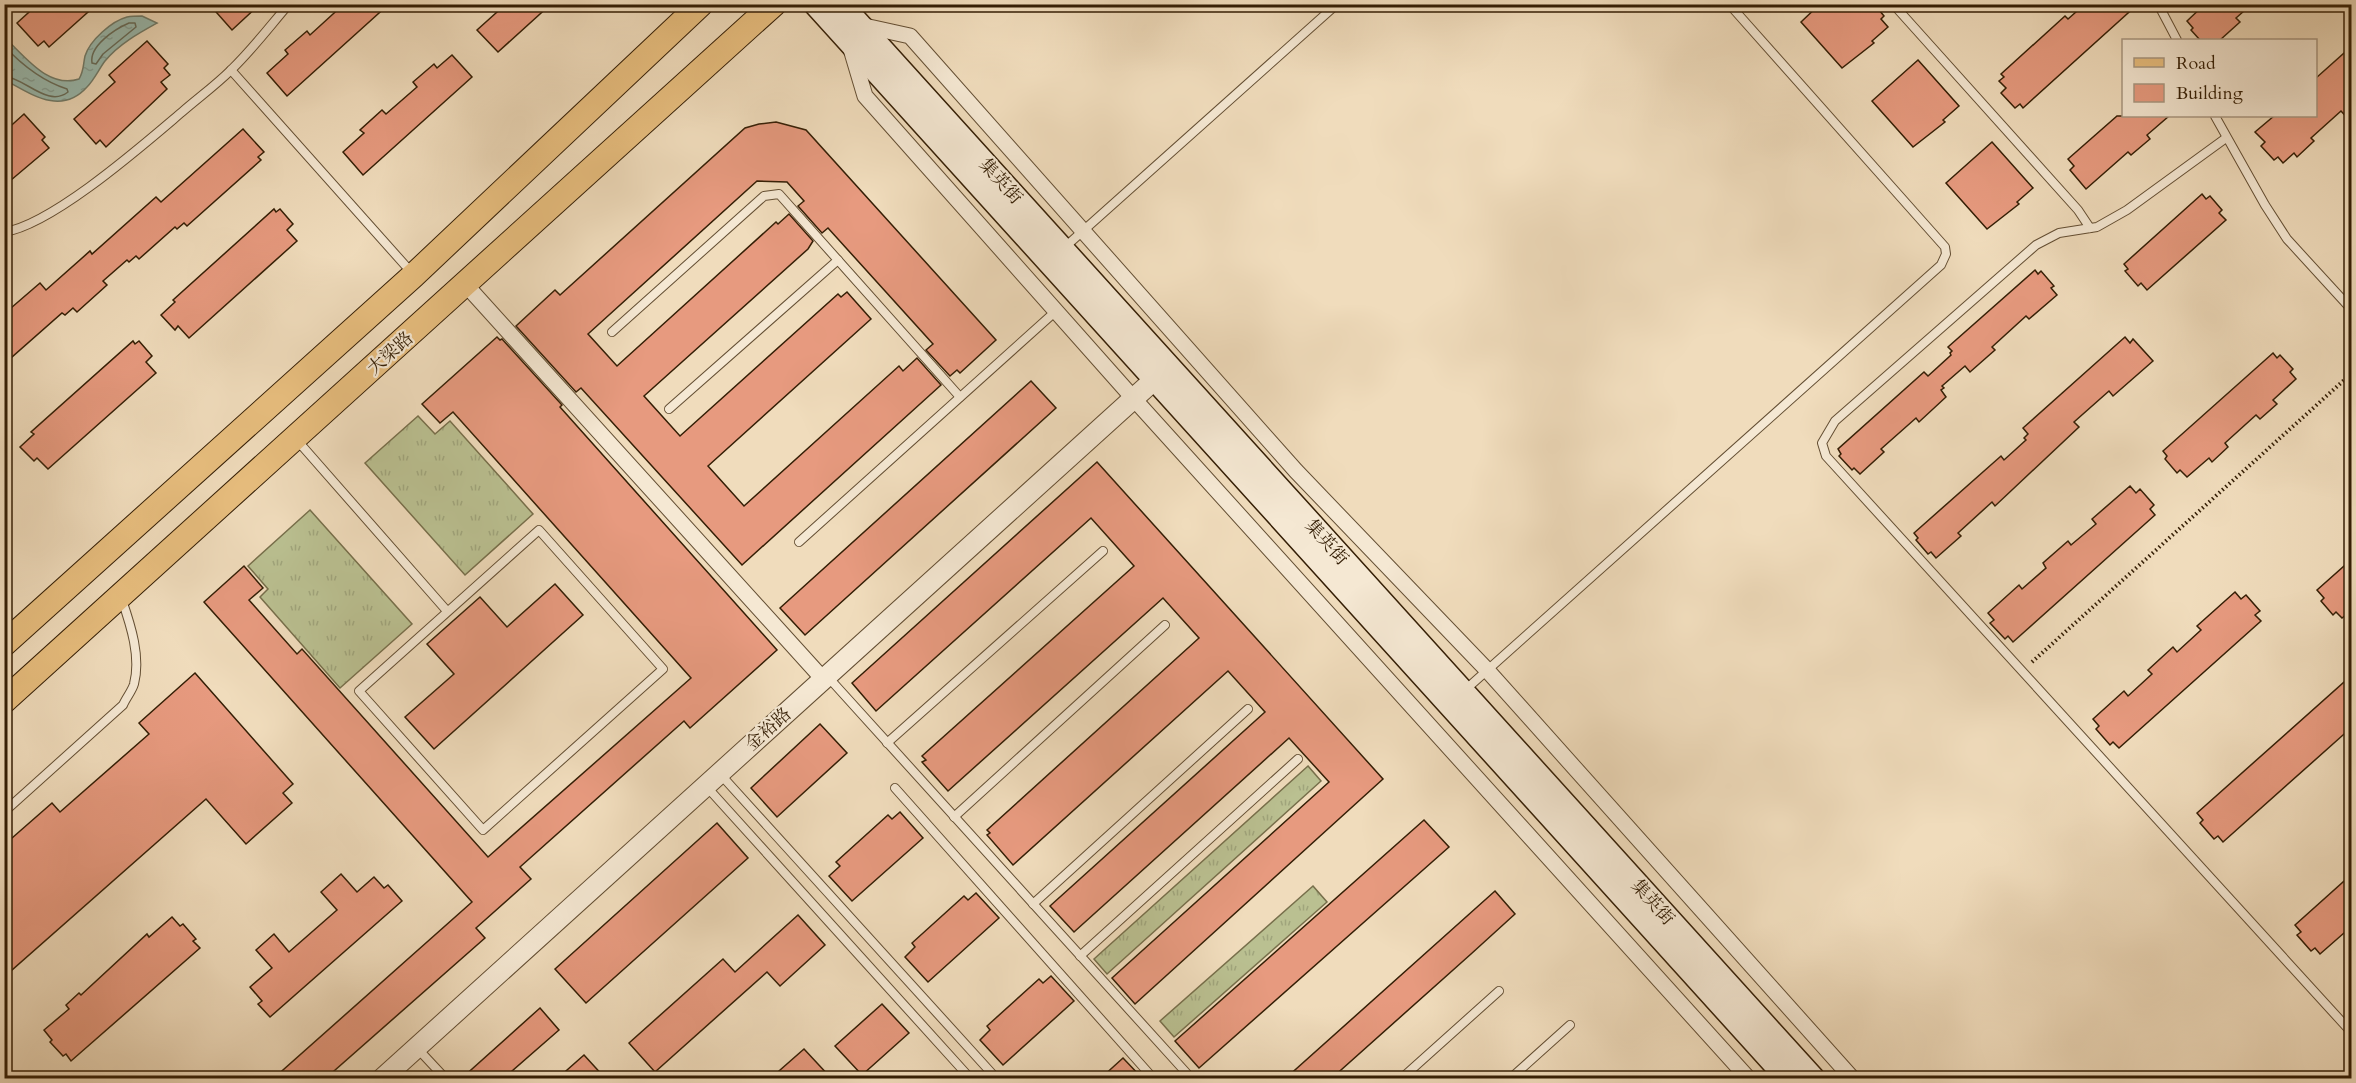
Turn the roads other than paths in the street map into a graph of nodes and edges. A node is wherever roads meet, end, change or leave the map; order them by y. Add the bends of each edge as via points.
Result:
1 (289, 4) edge
2 (701, 4) edge
3 (774, 4) edge
4 (815, 4) edge
5 (842, 4) edge
6 (1337, 4) edge
7 (1729, 4) edge
8 (1893, 4) edge
9 (2158, 4) edge
10 (854, 34) junction
11 (2176, 39) edge
12 (231, 70) junction
13 (2216, 117) edge
14 (2226, 138) junction
15 (2090, 228) junction
16 (1082, 231) junction
17 (4, 232) edge
18 (1062, 249) junction
19 (837, 260) junction
20 (414, 275) junction
21 (465, 285) junction
22 (2352, 310) edge
23 (1056, 311) junction
24 (612, 332) dead end
25 (1154, 380) junction
26 (960, 397) junction
27 (1134, 399) junction
28 (669, 408) dead end
29 (295, 439) junction
30 (799, 543) dead end
31 (1103, 551) dead end
32 (121, 596) junction
33 (447, 611) junction
34 (1165, 625) dead end
35 (4, 644) edge
36 (1487, 670) junction
37 (825, 678) junction
38 (1463, 692) junction
39 (4, 700) edge
40 (1248, 709) dead end
41 (887, 743) junction
42 (1298, 759) dead end
43 (713, 780) junction
44 (895, 788) dead end
45 (4, 812) edge
46 (954, 817) junction
47 (1033, 904) junction
48 (1080, 956) junction
49 (1499, 991) dead end
50 (1570, 1025) dead end
51 (2352, 1033) edge
52 (417, 1048) junction
53 (383, 1078) edge
54 (445, 1078) edge
55 (970, 1078) edge
56 (996, 1078) edge
57 (1153, 1078) edge
58 (1191, 1078) edge
59 (1402, 1078) edge
60 (1511, 1078) edge
61 (1748, 1078) edge
62 (1786, 1078) edge
63 (1813, 1078) edge
64 (1852, 1078) edge

1 - 12 lane
2 - 20 main road
3 - 21 main road, 大梁路
4 - 10 main road, 集英街
5 - 10 main road, 集英街
6 - 16 lane
7 - 36 lane via 1945,247 1946,254 1941,264
8 - 15 lane
9 - 11 lane
10 - 16 street via 910,36
10 - 18 main road, 集英街
10 - 23 street via 864,96
10 - 25 main road, 集英街
12 - 17 lane via 85,190 17,231
12 - 20 lane
13 - 14 lane
14 - 15 lane via 2127,210
14 - 22 lane via 2287,239
15 - 51 lane via 2059,233 2036,245 1835,421 1822,443 1826,456
16 - 18 lane
16 - 36 street via 1296,471
18 - 38 main road, 集英街
19 - 24 lane via 778,194 764,196
19 - 26 lane
19 - 28 lane
20 - 35 main road
21 - 29 main road, 大梁路
21 - 37 street
23 - 26 lane
23 - 27 street
25 - 27 street, 金裕路
25 - 62 main road, 集英街
26 - 30 lane
27 - 37 street, 金裕路
27 - 61 street
29 - 32 main road, 大梁路
29 - 33 lane
31 - 41 lane
32 - 39 main road, 大梁路
32 - 45 lane via 134,643 134,686 123,705
33 - 33 lane via 538,530 663,669 483,830 359,691
34 - 46 lane
36 - 38 lane
36 - 64 street
37 - 41 lane
37 - 43 street, 金裕路
38 - 63 main road, 集英街
40 - 47 lane
41 - 46 lane
42 - 48 lane
43 - 52 street, 金裕路
43 - 55 lane
43 - 56 lane
44 - 57 lane
46 - 47 lane
47 - 48 lane
48 - 58 lane
49 - 59 lane
50 - 60 lane
52 - 53 street, 金裕路
52 - 54 lane

